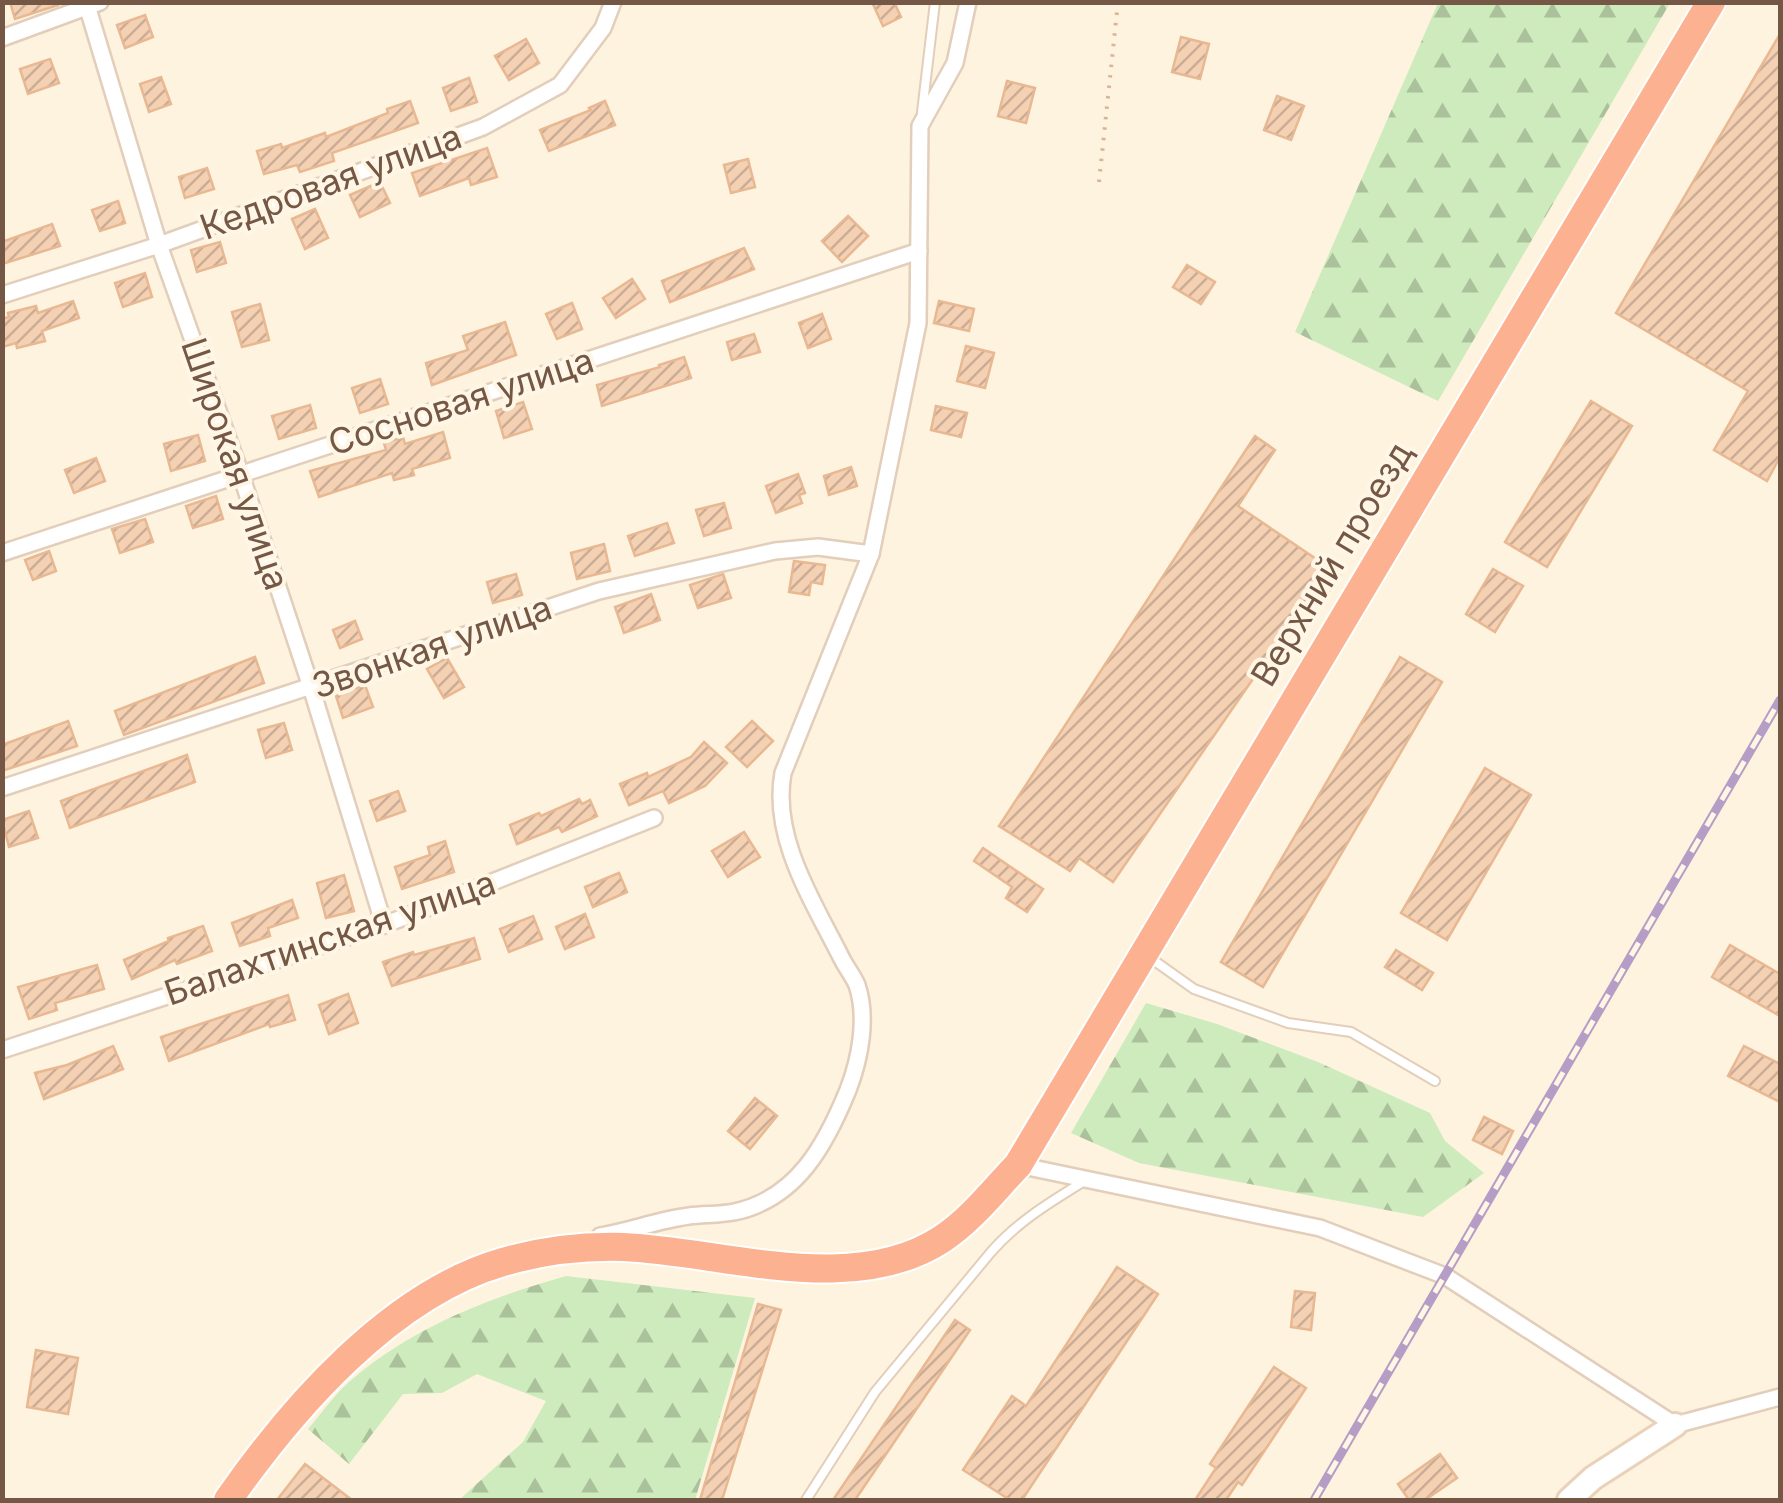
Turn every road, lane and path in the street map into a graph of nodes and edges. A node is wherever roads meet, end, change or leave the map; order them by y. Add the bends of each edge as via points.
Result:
1 (613, 2) edge
2 (935, 2) edge
3 (968, 2) edge
4 (1118, 2) edge
5 (1711, 2) edge
6 (92, 4) edge
7 (2, 38) edge
8 (920, 126) junction
9 (1099, 182) dead end
10 (159, 245) junction
11 (919, 251) junction
12 (2, 295) edge
13 (241, 474) junction
14 (2, 552) edge
15 (871, 554) junction
16 (312, 687) junction
17 (2, 788) edge
18 (654, 818) dead end
19 (384, 925) junction
20 (1145, 955) junction
21 (2, 1050) edge
22 (1435, 1081) dead end
23 (1018, 1165) junction
24 (1087, 1180) junction
25 (589, 1248) junction
26 (1780, 1397) edge
27 (1675, 1425) junction
28 (228, 1500) edge
29 (806, 1500) edge
30 (1569, 1500) edge

1 - 10 street, Кедровая улица via 603,28 560,85 483,127
2 - 8 lane
3 - 8 street via 956,62
4 - 9 path
5 - 20 highway, Верхний проезд
6 - 7 street
6 - 10 street, Широкая улица
8 - 11 lane
10 - 12 street, Кедровая улица
10 - 13 street, Широкая улица
11 - 13 street, Сосновая улица
11 - 15 street via 918,323
13 - 14 street, Сосновая улица
13 - 16 street, Широкая улица
15 - 16 street, Звонкая улица via 818,547 774,551 599,591
15 - 25 street via 780,790 797,871 857,986 860,1048 840,1110 807,1168 761,1204 659,1221 597,1237
16 - 17 street, Звонкая улица
16 - 19 street, Широкая улица
18 - 19 street, Балахтинская улица
19 - 21 street, Балахтинская улица
20 - 22 lane via 1194,990 1288,1022 1352,1032
20 - 23 highway, Верхний проезд
23 - 24 street
23 - 25 highway, Верхний проезд via 940,1240 868,1266
24 - 27 street via 1320,1228 1445,1276
24 - 29 lane via 1043,1206 990,1252 876,1392
25 - 28 highway, Верхний проезд via 505,1261 425,1297 310,1395
26 - 27 street
27 - 30 street

